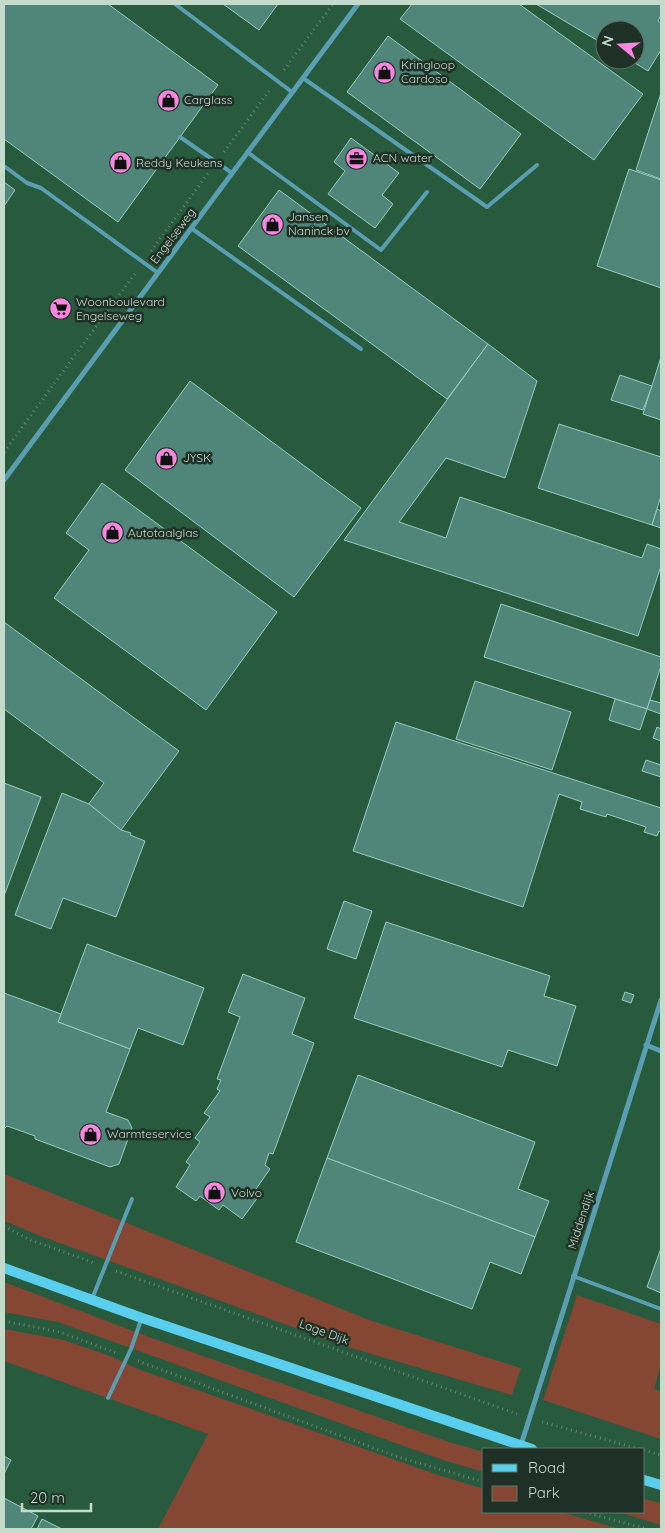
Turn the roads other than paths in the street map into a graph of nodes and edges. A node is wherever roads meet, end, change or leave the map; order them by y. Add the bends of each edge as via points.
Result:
1 (175, 4) edge
2 (358, 4) edge
3 (303, 78) junction
4 (292, 92) junction
5 (180, 136) dead end
6 (247, 152) junction
7 (4, 166) edge
8 (537, 166) dead end
9 (232, 173) junction
10 (427, 192) dead end
11 (191, 228) junction
12 (158, 273) junction
13 (361, 349) dead end
14 (4, 480) edge
15 (661, 1000) edge
16 (646, 1045) junction
17 (661, 1051) edge
18 (132, 1199) dead end
19 (4, 1268) edge
20 (573, 1276) junction
21 (92, 1300) junction
22 (661, 1309) edge
23 (142, 1318) junction
24 (108, 1398) dead end
25 (520, 1446) junction
26 (528, 1448) edge
27 (645, 1480) edge
28 (661, 1485) edge

1 - 4 lane
2 - 3 street, Engelseweg
3 - 4 street, Engelseweg
3 - 8 lane via 487,207
4 - 6 street, Engelseweg
5 - 9 lane
6 - 9 street, Engelseweg
6 - 10 lane via 381,250
7 - 12 lane via 27,183 41,188
9 - 11 street, Engelseweg
11 - 12 street, Engelseweg
11 - 13 lane
12 - 14 street, Engelseweg
15 - 16 street, Middendijk
16 - 17 street
16 - 20 street, Middendijk
18 - 21 lane
19 - 21 main road
20 - 22 lane
20 - 25 street, Middendijk
21 - 23 main road
23 - 24 lane
23 - 25 main road
25 - 26 main road
27 - 28 main road

